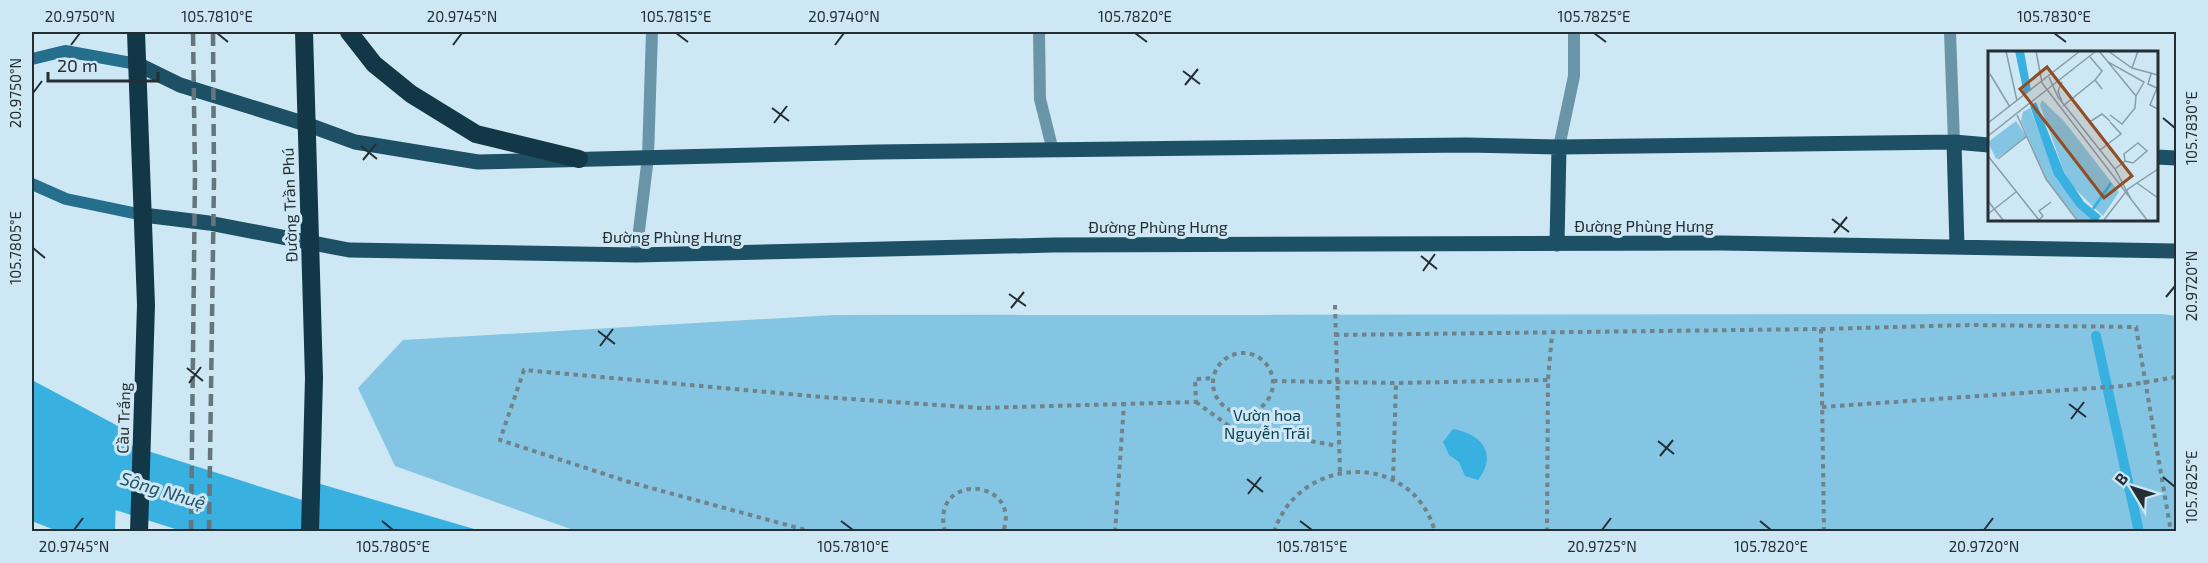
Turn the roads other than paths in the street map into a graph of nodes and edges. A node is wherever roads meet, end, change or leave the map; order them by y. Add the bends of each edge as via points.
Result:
1 (136, 32) edge
2 (304, 32) edge
3 (349, 32) edge
4 (652, 32) edge
5 (1039, 32) edge
6 (1574, 32) edge
7 (1950, 32) edge
8 (32, 59) edge
9 (137, 64) junction
10 (306, 124) junction
11 (1954, 142) junction
12 (1988, 145) edge
13 (1559, 147) junction
14 (1053, 151) junction
15 (648, 157) junction
16 (2157, 157) edge
17 (2176, 158) edge
18 (579, 159) junction
19 (32, 184) edge
20 (143, 215) junction
21 (310, 243) junction
22 (1557, 244) junction
23 (1957, 247) junction
24 (2176, 251) edge
25 (636, 255) junction
26 (139, 531) edge
27 (310, 531) edge

1 - 9 highway
2 - 10 highway, Đường Trần Phú
3 - 18 highway via 374,64 411,94 476,134
4 - 15 lane
5 - 14 lane via 1040,99
6 - 13 lane via 1574,76
7 - 11 lane
8 - 9 street via 65,51
9 - 10 main road via 180,85
9 - 20 highway
10 - 18 main road via 356,142 478,162
10 - 21 highway, Đường Trần Phú
11 - 12 main road
11 - 13 main road
11 - 23 main road
13 - 14 main road
13 - 22 main road
14 - 15 main road
15 - 18 main road
15 - 25 lane
16 - 17 main road
19 - 20 street via 66,199
20 - 21 main road, Đường Phùng Hưng via 209,223
20 - 26 highway, Cầu Trắng via 146,305
21 - 25 main road, Đường Phùng Hưng via 349,250
21 - 27 highway, Đường Trần Phú via 314,378
22 - 23 main road, Đường Phùng Hưng
22 - 25 main road, Đường Phùng Hưng via 1065,244
23 - 24 main road, Đường Phùng Hưng

